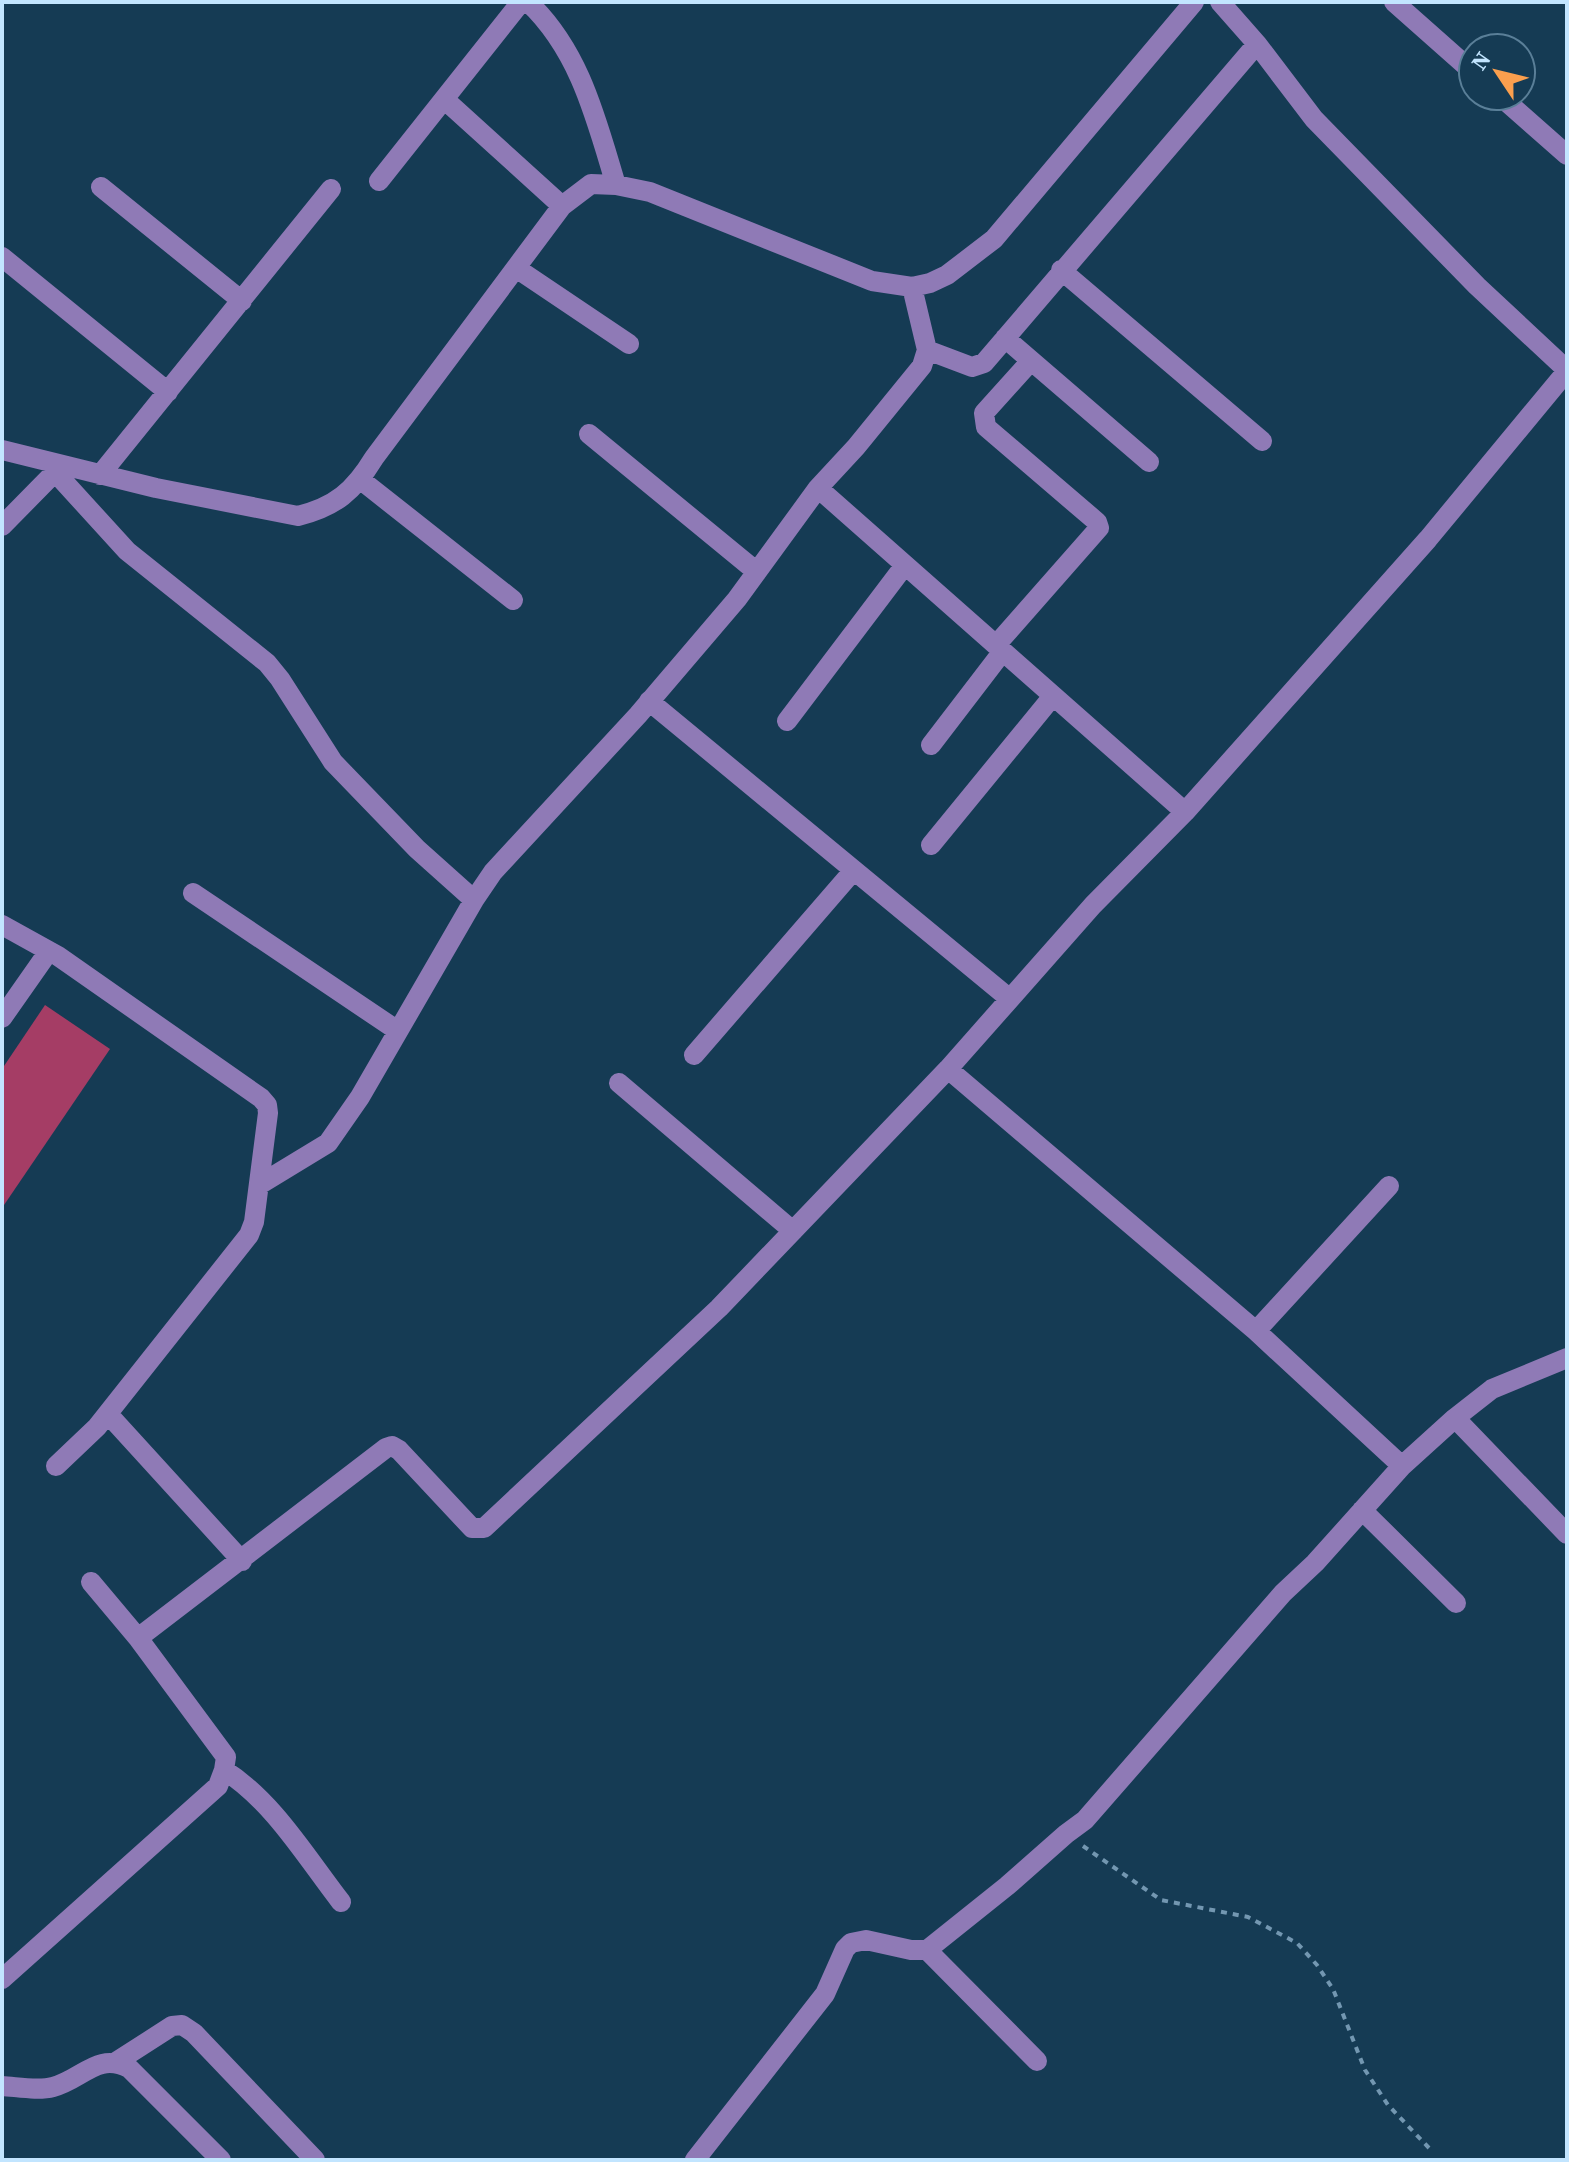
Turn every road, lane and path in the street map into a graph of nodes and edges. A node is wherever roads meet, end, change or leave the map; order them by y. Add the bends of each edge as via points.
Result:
1 (521, 2) edge
2 (528, 2) edge
3 (1194, 2) edge
4 (1220, 2) edge
5 (1394, 2) edge
6 (1257, 44) junction
7 (1457, 58) edge
8 (444, 99) junction
9 (1518, 112) edge
10 (1567, 155) edge
11 (379, 181) dead end
12 (616, 185) junction
13 (101, 187) dead end
14 (331, 189) dead end
15 (562, 206) junction
16 (2, 257) edge
17 (516, 268) junction
18 (1061, 270) junction
19 (912, 287) junction
20 (242, 301) junction
21 (1005, 338) junction
22 (629, 344) dead end
23 (927, 350) junction
24 (1030, 362) junction
25 (1567, 370) edge
26 (168, 392) junction
27 (589, 434) dead end
28 (1262, 441) dead end
29 (2, 450) edge
30 (1149, 462) dead end
31 (58, 469) junction
32 (100, 475) junction
33 (361, 480) junction
34 (818, 488) junction
35 (2, 526) edge
36 (905, 565) junction
37 (757, 572) junction
38 (513, 600) dead end
39 (999, 648) junction
40 (1053, 696) junction
41 (649, 701) junction
42 (787, 721) dead end
43 (931, 745) dead end
44 (1185, 812) junction
45 (931, 845) dead end
46 (854, 870) junction
47 (193, 893) dead end
48 (474, 900) junction
49 (2, 925) edge
50 (49, 951) junction
51 (1010, 999) junction
52 (2, 1018) edge
53 (398, 1031) junction
54 (694, 1055) dead end
55 (948, 1069) junction
56 (619, 1083) dead end
57 (259, 1185) junction
58 (1389, 1186) dead end
59 (793, 1231) junction
60 (1256, 1331) junction
61 (1567, 1358) edge
62 (108, 1414) junction
63 (1455, 1418) junction
64 (56, 1466) dead end
65 (1402, 1466) junction
66 (1362, 1510) junction
67 (1567, 1534) edge
68 (242, 1561) junction
69 (91, 1582) dead end
70 (1456, 1603) dead end
71 (138, 1638) junction
72 (224, 1770) junction
73 (1066, 1834) junction
74 (341, 1902) dead end
75 (927, 1950) junction
76 (2, 1979) edge
77 (1037, 2061) dead end
78 (116, 2062) junction
79 (2, 2086) edge
80 (1429, 2148) dead end
81 (221, 2160) edge
82 (315, 2160) edge
83 (695, 2160) edge

1 - 8 street
2 - 12 street via 568,51 590,99
3 - 19 street via 994,239 947,275
4 - 6 street
5 - 7 street
6 - 18 street
6 - 25 street via 1314,119
8 - 11 street
8 - 15 street
9 - 10 street
12 - 15 street via 591,184
12 - 19 street via 650,192 872,281
13 - 20 street
14 - 20 street
15 - 17 street
16 - 26 street
17 - 22 street
17 - 33 street
18 - 21 street
18 - 28 street
19 - 23 street
20 - 26 street
21 - 23 street via 984,363 972,367
21 - 24 street
23 - 34 street via 922,366
24 - 30 street
24 - 39 street via 984,413 986,427 1099,528
25 - 44 street via 1428,539
26 - 32 street
27 - 37 street
29 - 31 street
31 - 32 street
31 - 35 street
31 - 48 street via 127,551 267,663 333,762
32 - 33 street via 298,516 335,503
33 - 38 street
34 - 36 street
34 - 37 street
36 - 39 street
36 - 42 street
37 - 41 street
39 - 40 street
39 - 43 street
40 - 44 street
40 - 45 street
41 - 46 street
41 - 48 street via 493,872
44 - 51 street
46 - 51 street
46 - 54 street
47 - 53 street
48 - 53 street
49 - 50 street
50 - 52 street
50 - 57 street via 261,1098 268,1113
51 - 55 street
53 - 57 street via 328,1143
55 - 59 street
55 - 60 street
56 - 59 street
57 - 62 street via 249,1235
58 - 60 street
59 - 68 street via 719,1308 484,1528 472,1528 392,1446
60 - 65 street
61 - 63 street via 1492,1389
62 - 64 street
62 - 68 street
63 - 65 street
63 - 67 street
65 - 66 street
66 - 70 street
66 - 73 street via 1085,1820
68 - 71 street
69 - 71 street
71 - 72 street via 226,1757
72 - 74 street via 261,1799
72 - 76 street via 218,1786
73 - 75 street
73 - 80 path via 1161,1900 1248,1917 1297,1943 1333,1989 1365,2070 1388,2105
75 - 77 street
75 - 83 street via 866,1940 851,1943 825,1994
78 - 79 street via 101,2063 50,2088
78 - 81 street via 129,2068
78 - 82 street via 172,2026 182,2025

